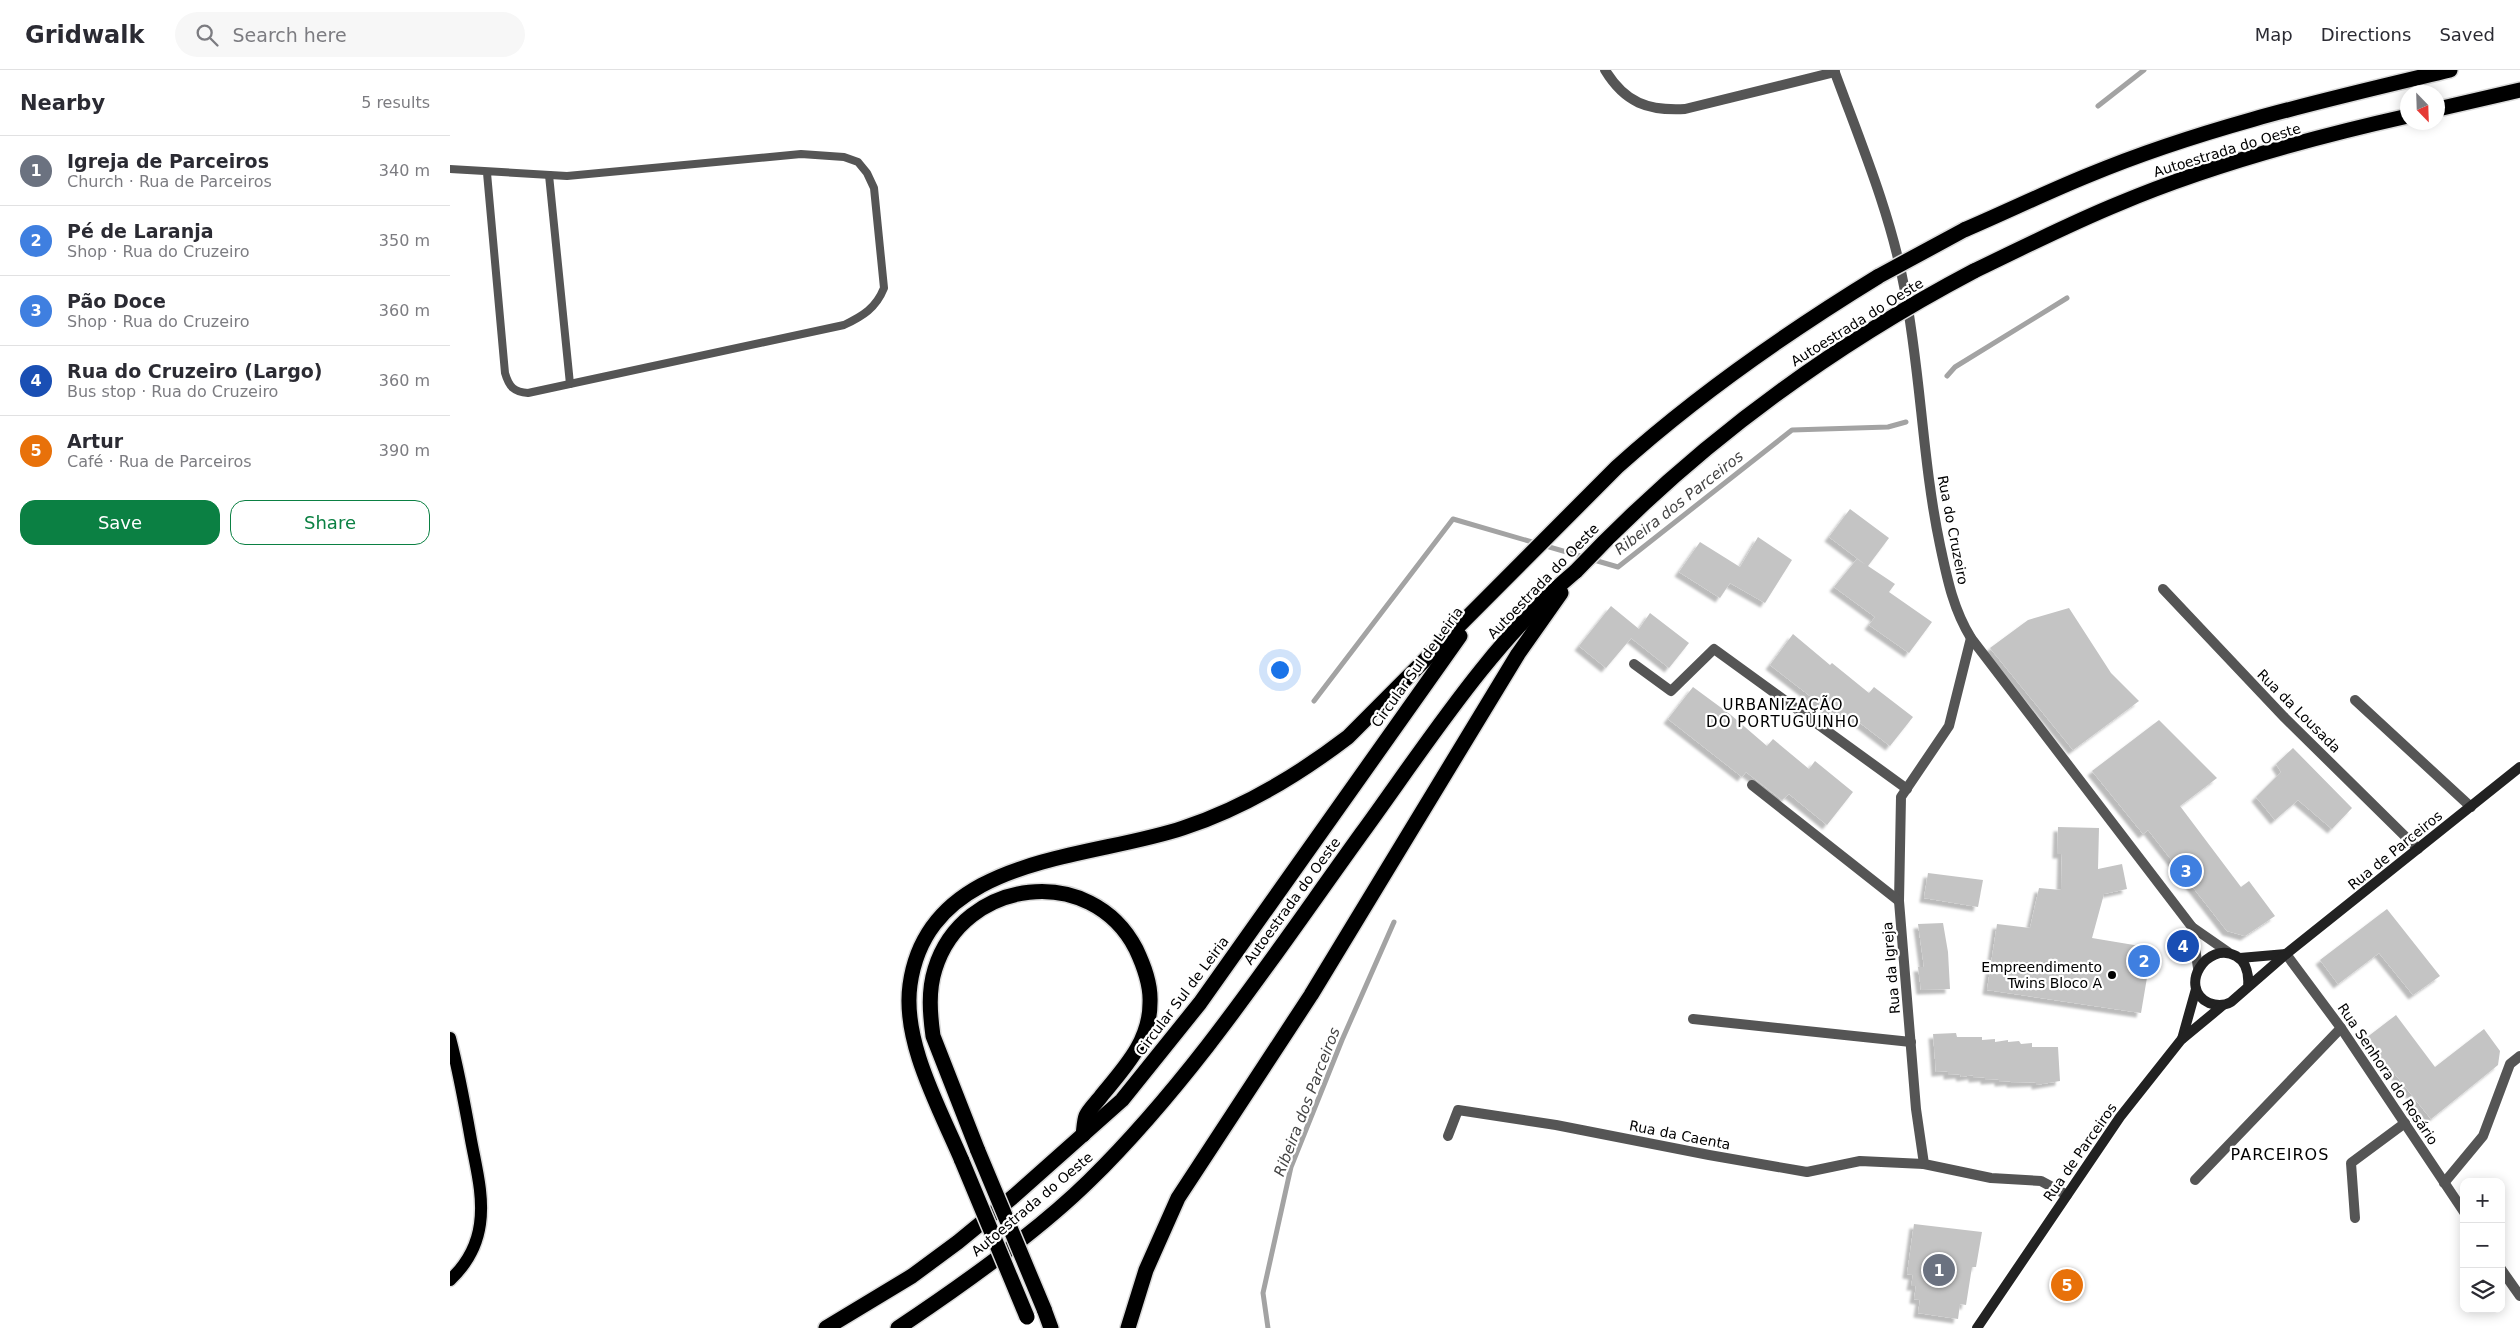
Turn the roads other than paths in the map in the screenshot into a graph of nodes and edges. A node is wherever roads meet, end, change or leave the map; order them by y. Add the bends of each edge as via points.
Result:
1 (1605, 70) edge
2 (2450, 70) edge
3 (1835, 71) edge
4 (2520, 90) edge
5 (2445, 107) edge
6 (2400, 118) edge
7 (450, 169) edge
8 (487, 173) junction
9 (548, 175) junction
10 (570, 384) junction
11 (1576, 571) junction
12 (2163, 589) dead end
13 (1483, 604) junction
14 (1971, 638) junction
15 (1634, 664) dead end
16 (2354, 700) dead end
17 (2520, 768) edge
18 (1752, 785) dead end
19 (1907, 789) junction
20 (2471, 807) junction
21 (2418, 849) junction
22 (1899, 901) junction
23 (2192, 928) junction
24 (2228, 952) junction
25 (2286, 954) junction
26 (2240, 958) junction
27 (2198, 968) junction
28 (2248, 987) junction
29 (2196, 989) junction
30 (2222, 1006) junction
31 (1693, 1019) dead end
32 (2341, 1028) junction
33 (450, 1038) edge
34 (2181, 1040) junction
35 (1911, 1042) junction
36 (2520, 1056) edge
37 (2405, 1123) junction
38 (1083, 1135) junction
39 (1448, 1136) dead end
40 (1924, 1164) junction
41 (2195, 1180) dead end
42 (2444, 1183) junction
43 (2067, 1195) junction
44 (2460, 1206) edge
45 (2355, 1218) dead end
46 (2505, 1275) edge
47 (450, 1280) edge
48 (2520, 1296) edge
49 (1029, 1322) edge
50 (826, 1328) edge
51 (898, 1328) edge
52 (1051, 1328) edge
53 (1128, 1328) edge
54 (1977, 1328) edge

1 - 3 street via 1615,87 1632,100 1666,110
2 - 13 highway, Autoestrada do Oeste, bridge via 2276,114 2090,174 1964,230 1879,276 1751,358 1661,428
3 - 14 street, Rua do Cruzeiro via 1884,209 1896,253 1910,326 1933,512 1948,585
4 - 5 highway
6 - 11 highway, Autoestrada do Oeste, bridge via 2287,147 2182,179 2118,204 1974,270 1888,318 1781,390 1673,477
7 - 8 lane
8 - 9 lane
8 - 10 lane via 508,384 517,392 528,393
9 - 10 lane
9 - 10 lane via 576,176 801,154 844,157 858,162 874,188 884,288 879,302 864,315 816,333
11 - 51 highway, Autoestrada do Oeste via 1514,632 1424,748 1238,1004 1150,1115 1088,1182 1046,1218
11 - 53 highway via 1526,643 1311,995 1178,1198 1146,1270
12 - 21 street, Rua da Lousada via 2286,718
13 - 38 highway, Circular Sul de Leiria via 1200,1003 1122,1100
13 - 49 highway, bridge via 1348,737 1275,787 1248,802 1182,829 1016,870 982,884 954,903 932,929 923,945 910,985 910,1013 917,1050
14 - 19 street, Rua da Igreja via 1949,726
14 - 23 street, Rua do Cruzeiro
15 - 19 street via 1671,691 1714,649
16 - 20 street
17 - 20 main road, Rua de Parceiros
18 - 22 street
19 - 22 street, Rua da Igreja via 1901,797
20 - 21 main road, Rua de Parceiros
21 - 25 main road, Rua de Parceiros
22 - 35 street, Rua da Igreja
23 - 24 street, Rua do Cruzeiro
23 - 27 street, Rua do Cruzeiro
24 - 26 main road
24 - 27 main road via 2212,955
25 - 26 main road
25 - 28 main road, Rua de Parceiros
25 - 32 street, Rua Senhora do Rosário
26 - 28 main road via 2248,974
27 - 29 main road
28 - 30 main road
29 - 30 main road via 2206,1001
29 - 34 main road
30 - 34 main road, Rua de Parceiros
31 - 35 street
32 - 37 street, Rua Senhora do Rosário
32 - 41 street
33 - 47 main road via 480,1186 480,1223 474,1246 466,1262
34 - 43 main road, Rua de Parceiros via 2120,1117
35 - 40 street, Rua da Igreja
36 - 42 street via 2510,1064 2483,1136
37 - 42 street, Rua Senhora do Rosário
37 - 45 street via 2351,1163
38 - 50 highway, Circular Sul de Leiria via 958,1242 912,1276
38 - 52 highway, bridge via 1086,1115 1140,1045 1149,1024 1148,980 1143,963 1123,928 1108,913 1065,892 1038,891 1012,895 996,901 963,924 942,952 931,981 930,1016 933,1036
39 - 40 street, Rua da Caenta via 1458,1110 1807,1172 1860,1161
40 - 43 street via 1991,1178 2041,1181
42 - 44 street, Rua Senhora do Rosário
43 - 54 main road, Rua de Parceiros
46 - 48 street

